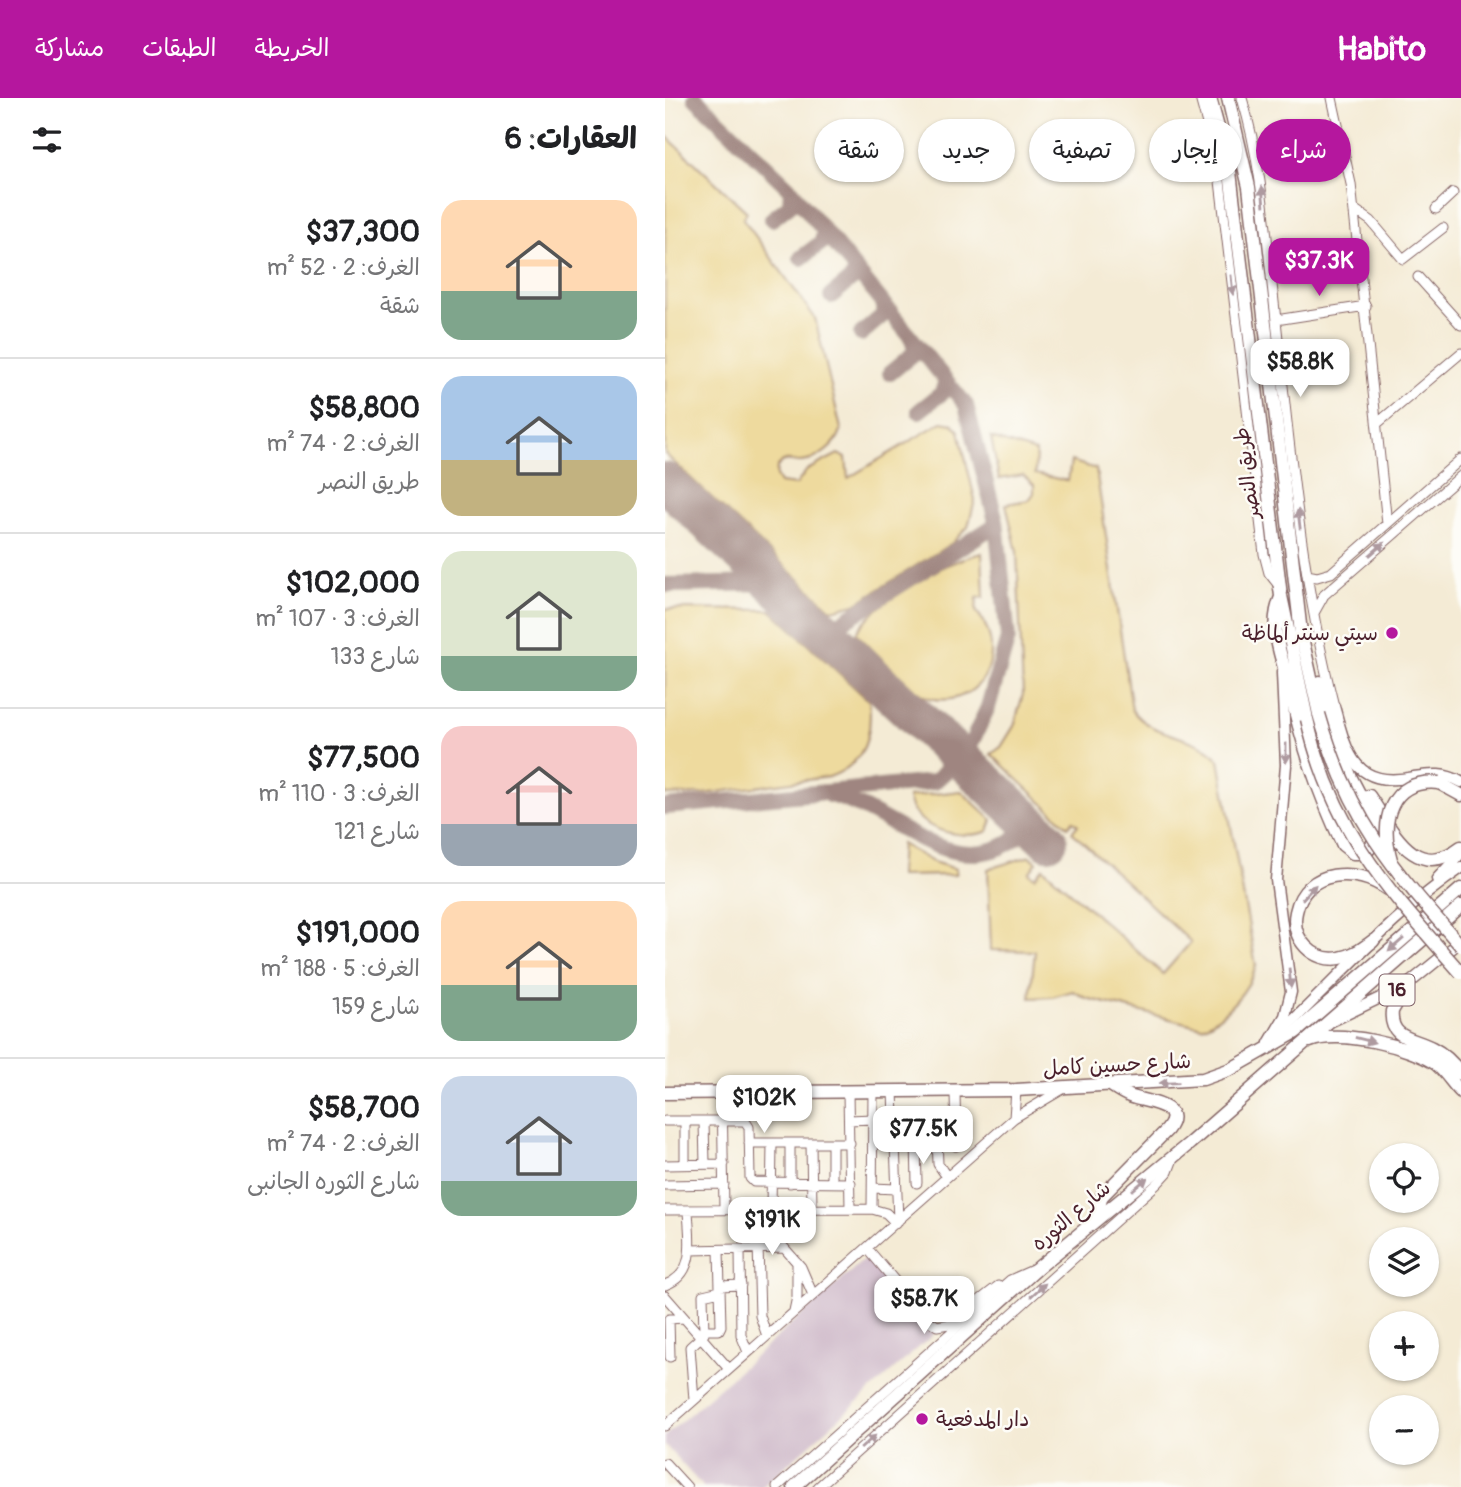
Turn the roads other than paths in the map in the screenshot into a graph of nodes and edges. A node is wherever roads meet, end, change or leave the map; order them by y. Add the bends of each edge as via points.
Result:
1 (1200, 98) edge
2 (1210, 98) edge
3 (1228, 98) edge
4 (1242, 98) edge
5 (1332, 98) edge
6 (1212, 118) junction
7 (1453, 193) dead end
8 (1354, 209) junction
9 (1436, 209) dead end
10 (1443, 228) dead end
11 (1378, 230) junction
12 (1358, 240) junction
13 (1418, 277) dead end
14 (1366, 306) junction
15 (1276, 320) junction
16 (1461, 325) edge
17 (1461, 354) edge
18 (1378, 422) junction
19 (1461, 459) edge
20 (1461, 476) edge
21 (1387, 524) junction
22 (1296, 544) junction
23 (1307, 575) junction
24 (1281, 592) junction
25 (1313, 614) junction
26 (1279, 660) junction
27 (1324, 710) junction
28 (1343, 759) junction
29 (1461, 782) edge
30 (1461, 795) edge
31 (1461, 847) edge
32 (1461, 853) edge
33 (1461, 868) edge
34 (1395, 871) junction
35 (1387, 889) junction
36 (1461, 889) edge
37 (1424, 894) junction
38 (1461, 906) edge
39 (1373, 941) junction
40 (1461, 943) edge
41 (1461, 973) edge
42 (1372, 974) junction
43 (1407, 985) junction
44 (1323, 1025) junction
45 (1269, 1043) junction
46 (1300, 1046) junction
47 (1256, 1055) junction
48 (1461, 1073) edge
49 (1110, 1085) junction
50 (1068, 1087) junction
51 (1016, 1090) junction
52 (848, 1091) junction
53 (873, 1091) junction
54 (893, 1091) junction
55 (955, 1091) junction
56 (1461, 1092) edge
57 (665, 1093) edge
58 (722, 1093) junction
59 (1014, 1118) junction
60 (873, 1119) junction
61 (665, 1121) edge
62 (685, 1121) junction
63 (704, 1121) junction
64 (723, 1121) junction
65 (850, 1123) junction
66 (937, 1138) junction
67 (916, 1139) junction
68 (894, 1140) junction
69 (749, 1143) junction
70 (772, 1143) junction
71 (790, 1143) junction
72 (811, 1143) junction
73 (832, 1143) junction
74 (850, 1143) junction
75 (1174, 1156) junction
76 (685, 1164) junction
77 (705, 1164) junction
78 (724, 1164) junction
79 (665, 1165) edge
80 (947, 1177) junction
81 (790, 1182) junction
82 (811, 1182) junction
83 (851, 1182) junction
84 (771, 1183) junction
85 (832, 1183) junction
86 (917, 1183) dead end
87 (724, 1184) junction
88 (665, 1185) edge
89 (873, 1188) junction
90 (896, 1189) junction
91 (724, 1209) junction
92 (763, 1209) junction
93 (812, 1209) junction
94 (850, 1209) junction
95 (872, 1209) junction
96 (665, 1210) edge
97 (688, 1210) junction
98 (897, 1222) junction
99 (1094, 1222) junction
100 (758, 1248) junction
101 (784, 1248) junction
102 (867, 1248) junction
103 (740, 1249) junction
104 (690, 1250) junction
105 (719, 1250) junction
106 (797, 1261) junction
107 (1039, 1267) junction
108 (1008, 1282) junction
109 (665, 1285) edge
110 (741, 1285) junction
111 (720, 1288) junction
112 (813, 1295) junction
113 (665, 1296) edge
114 (793, 1312) junction
115 (684, 1318) junction
116 (703, 1336) junction
117 (767, 1336) junction
118 (748, 1352) junction
119 (667, 1357) edge
120 (691, 1359) junction
121 (729, 1369) junction
122 (694, 1400) junction
123 (665, 1426) edge
124 (665, 1463) edge
125 (687, 1487) edge
126 (777, 1487) edge
127 (794, 1487) edge
128 (818, 1487) edge

1 - 6 street
2 - 6 highway, طريق النصر
3 - 22 highway, طريق النصر via 1249,187
15 -> 4 street via 1259,167
5 - 8 street
6 -> 24 highway, طريق النصر via 1230,172
7 - 9 street
8 - 11 street
8 - 12 street
10 - 11 street via 1404,259
11 - 12 street via 1365,231
12 - 14 street
13 - 16 street
14 - 15 street
14 - 18 street
22 -> 15 street
17 - 18 street
18 - 21 street
19 - 21 street
25 -> 20 street via 1324,595
21 - 23 street via 1331,573
22 - 23 street
22 - 27 highway, طريق النصر via 1301,633
23 - 25 street
24 - 26 highway via 1275,620
24 - 27 highway, طريق النصر
25 - 27 street
26 - 28 highway via 1307,762 1334,828 1349,850 1366,853 1376,839 1376,830
26 -> 45 main road via 1286,765 1276,880 1291,992 1285,1016
27 - 28 highway
27 - 29 main road via 1351,755 1372,778 1394,781 1435,774
27 - 34 highway, bridge via 1351,802
27 - 35 highway, bridge via 1316,756 1337,809
28 - 31 highway via 1411,853 1436,859
30 - 34 highway, bridge via 1439,783 1411,788 1390,808 1385,837
32 - 37 main road
33 - 37 main road
34 - 40 highway, bridge
39 -> 35 highway via 1343,958 1326,958 1310,951 1297,932 1295,915 1314,884 1333,875 1369,878
35 - 41 highway, bridge
36 -> 42 highway, 16
37 - 39 main road
38 - 42 highway, 16
39 - 45 main road
40 - 43 main road, 16
42 - 44 highway, شارع الثوره
42 - 47 highway via 1296,1032
43 - 44 main road, 16
43 - 48 highway via 1392,1011 1396,1031 1439,1052
44 - 46 highway, شارع الثوره
45 - 47 main road
46 -> 56 highway via 1343,1035 1415,1054 1437,1065
46 - 75 highway, شارع الثوره
47 -> 49 highway, شارع حسين كامل via 1197,1081
49 - 50 highway, شارع حسين كامل
49 - 99 highway via 1164,1105 1172,1120 1103,1196
50 - 51 highway, شارع حسين كامل
50 - 59 street
51 - 55 highway, شارع حسين كامل
51 - 59 street
52 - 53 highway, شارع حسين كامل
52 - 58 highway, شارع حسين كامل
52 - 65 street
53 - 54 highway, شارع حسين كامل
53 - 60 street
54 - 55 highway, شارع حسين كامل
54 - 68 street
55 - 66 street via 956,1142
57 - 58 highway, شارع حسين كامل
58 - 64 street
59 - 80 street
60 - 65 street
60 - 89 street
61 - 62 street
62 - 63 street
62 - 76 street
63 - 64 street
63 - 77 street
64 - 69 street via 747,1122
64 - 78 street
65 - 74 street
66 - 67 street
66 - 80 street via 938,1164
67 - 68 street
67 - 86 street
68 - 90 street
69 - 70 street
69 - 84 street via 751,1180
70 - 71 street
70 - 84 street
71 - 72 street
71 - 81 street
72 - 73 street
72 - 82 street
73 - 74 street
73 - 85 street
74 - 83 street
99 -> 75 highway, شارع الثوره
128 -> 75 street via 1157,1184
76 - 77 street
76 - 79 street
77 - 78 street
78 - 87 street
80 - 98 street
81 - 82 street
81 - 84 street
82 - 85 street
82 - 93 street
83 - 85 street
83 - 94 street
84 - 92 street
87 - 88 street
87 - 91 street
89 - 90 street
89 - 95 street
90 - 98 street
91 - 92 street
91 - 97 street
92 - 93 street
92 - 100 street
92 - 101 street via 769,1229
93 - 94 street
94 - 95 street
95 - 98 street
96 - 97 street
97 - 104 street
98 - 102 street
99 - 107 highway, شارع الثوره
100 - 101 street
100 - 103 street
100 - 117 street via 760,1316
101 - 106 street
102 - 108 street via 937,1326 949,1324 982,1296
102 - 112 street
103 - 105 street
103 - 110 street
104 - 105 street
104 - 109 street via 683,1274
105 - 111 street
106 - 112 street
106 - 114 street
107 - 108 street
107 - 127 highway, شارع الثوره
108 - 126 street
110 - 111 street
110 - 118 street via 741,1335
111 - 116 street via 721,1327
111 - 116 street via 703,1295
112 - 114 street
113 - 115 street
114 - 117 street
115 - 116 street
115 - 119 street via 669,1319
116 - 120 street via 691,1345
116 - 121 street
117 - 118 street
118 - 121 street
119 - 120 street
120 - 122 street
121 - 122 street
122 - 123 street
124 - 125 street

